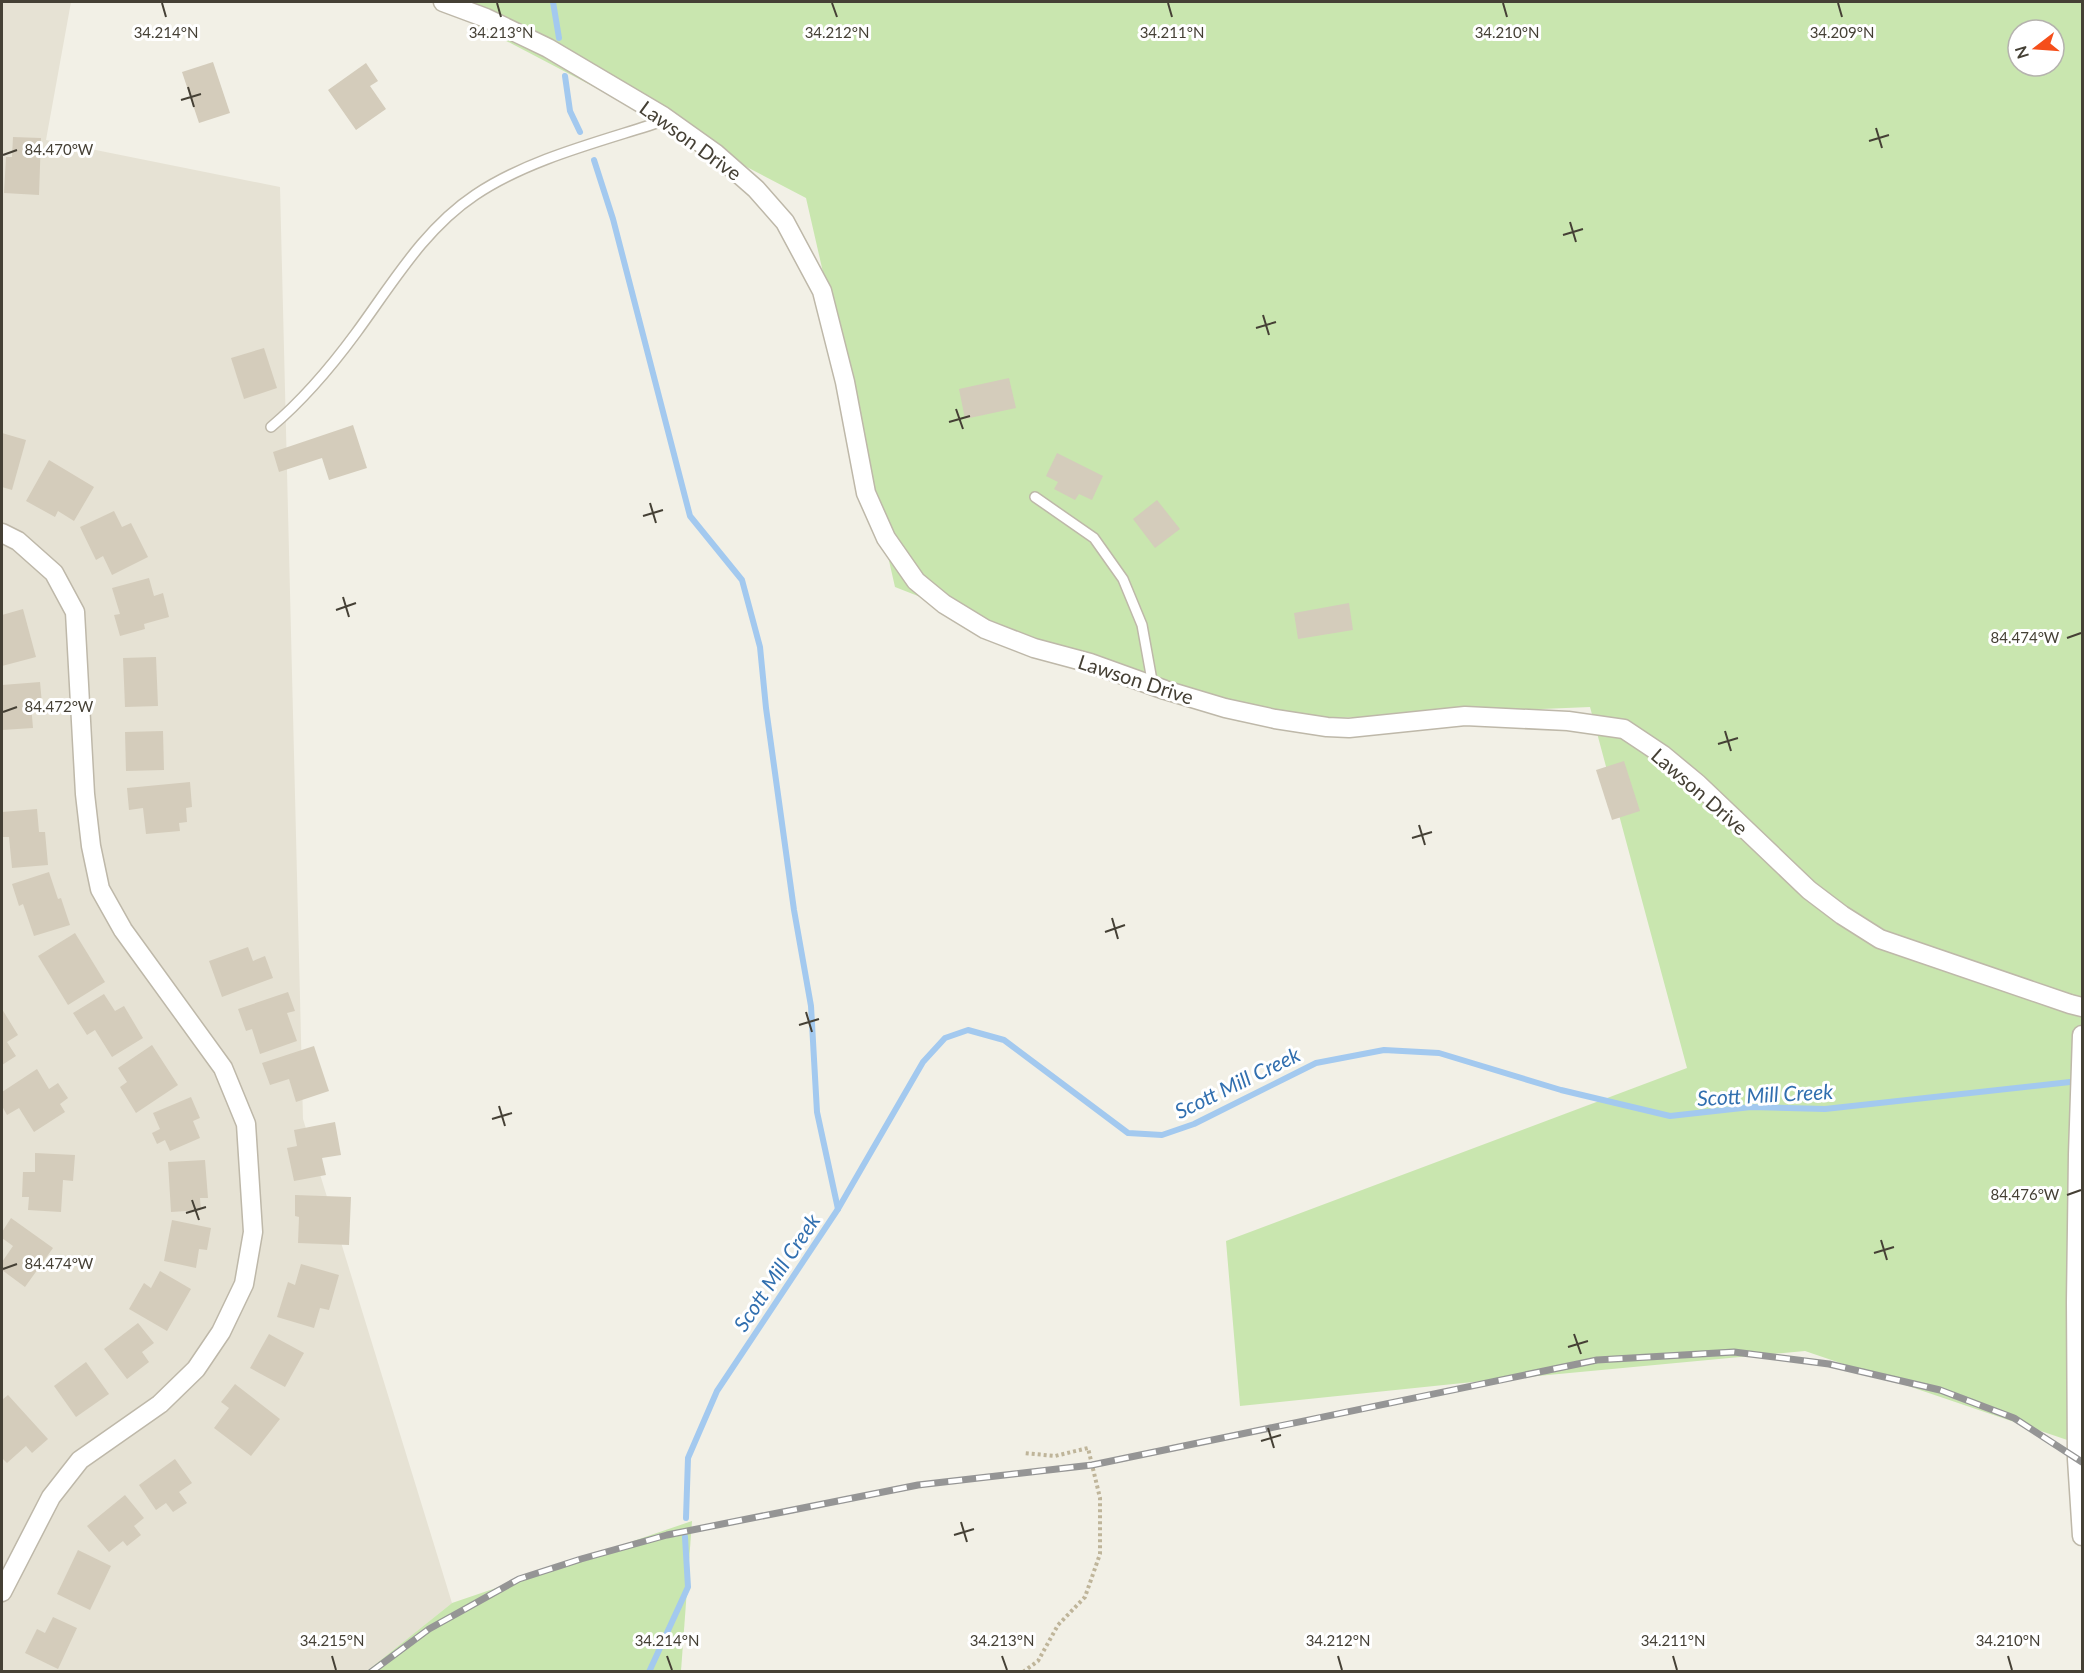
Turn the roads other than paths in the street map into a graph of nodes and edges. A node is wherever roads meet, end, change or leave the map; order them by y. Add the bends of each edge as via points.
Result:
1 (443, 2) edge
2 (667, 119) junction
3 (271, 428) dead end
4 (1035, 497) dead end
5 (2, 533) edge
6 (1153, 686) junction
7 (2082, 1007) edge
8 (2082, 1035) edge
9 (2082, 1536) edge
10 (2, 1592) edge

1 - 2 street, Lawson Drive via 548,48
2 - 3 lane via 537,163 474,195 432,232 355,335 306,394
2 - 6 street, Lawson Drive via 756,189 785,222 817,281 845,382 866,493 886,538 916,580 944,604 985,629
4 - 6 lane via 1094,538 1123,579 1142,625
5 - 10 street via 18,541 54,573 75,612 86,794 100,889 123,930 223,1068 246,1124 253,1232 244,1284 222,1332 196,1369 160,1404 80,1460 51,1497
6 - 7 street, Lawson Drive via 1225,708 1327,727 1465,716 1568,721 1624,729 1698,784 1809,890 1880,939
8 - 9 street via 2077,1369

